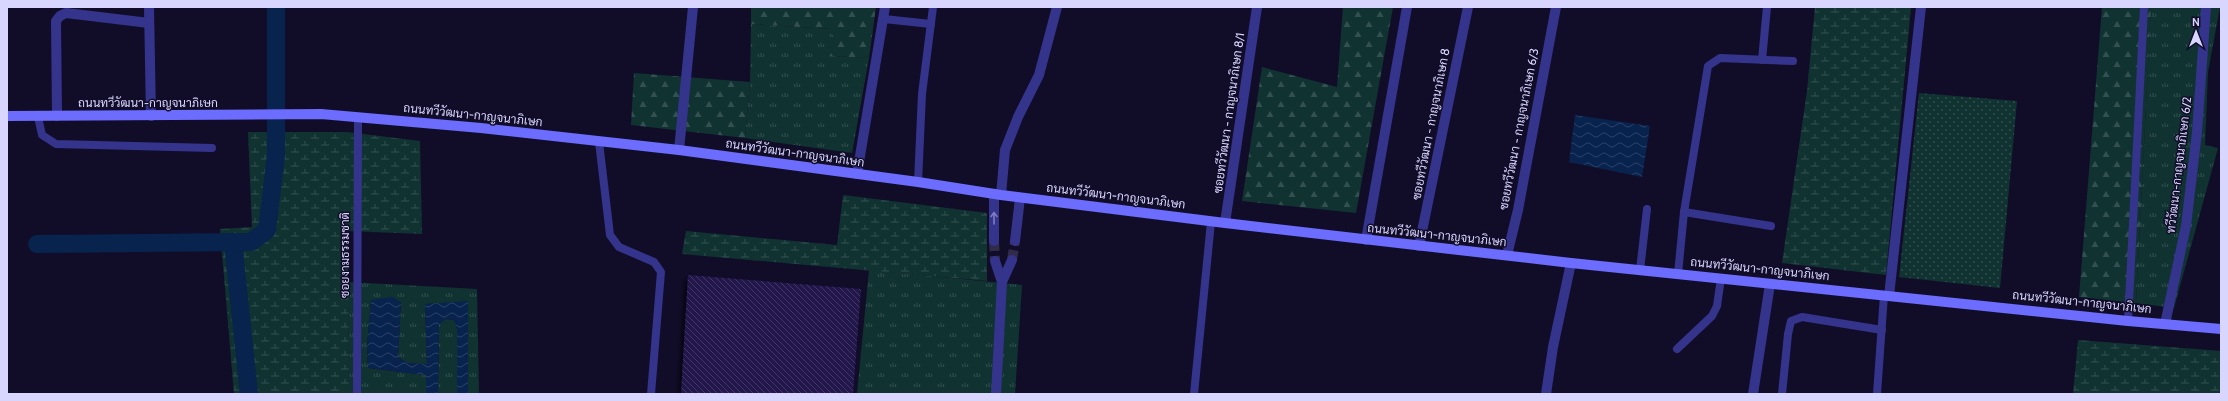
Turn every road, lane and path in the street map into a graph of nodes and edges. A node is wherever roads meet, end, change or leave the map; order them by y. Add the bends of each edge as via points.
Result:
1 (149, 7) edge
2 (693, 7) edge
3 (885, 7) edge
4 (933, 7) edge
5 (1057, 7) edge
6 (1257, 7) edge
7 (1407, 7) edge
8 (1468, 7) edge
9 (1556, 7) edge
10 (1767, 7) edge
11 (1921, 7) edge
12 (2144, 7) edge
13 (2206, 7) edge
14 (884, 19) junction
15 (149, 24) junction
16 (930, 24) junction
17 (1762, 60) junction
18 (1793, 62) dead end
19 (7, 116) edge
20 (57, 116) junction
21 (151, 116) junction
22 (38, 117) junction
23 (358, 117) junction
24 (599, 142) junction
25 (212, 148) dead end
26 (679, 150) junction
27 (857, 174) junction
28 (918, 182) junction
29 (997, 194) junction
30 (1020, 198) junction
31 (1647, 209) dead end
32 (1684, 212) junction
33 (1211, 222) junction
34 (1225, 224) junction
35 (1772, 226) dead end
36 (1366, 240) junction
37 (994, 241) tunnel mouth
38 (1015, 241) tunnel mouth
39 (1419, 246) junction
40 (1507, 255) junction
41 (1012, 260) tunnel mouth
42 (995, 261) tunnel mouth
43 (1570, 263) junction
44 (1640, 270) junction
45 (1678, 274) junction
46 (1721, 278) junction
47 (1002, 282) junction
48 (1770, 284) junction
49 (1886, 295) junction
50 (2128, 321) junction
51 (2165, 324) junction
52 (2221, 329) edge
53 (1882, 330) junction
54 (1677, 349) dead end
55 (357, 394) edge
56 (651, 394) edge
57 (996, 394) edge
58 (1194, 394) edge
59 (1546, 394) edge
60 (1753, 394) edge
61 (1782, 394) edge
62 (1877, 394) edge

1 - 15 street
2 - 26 street
3 - 14 street
4 - 16 lane
5 - 29 street via 1039,75 1005,150
6 - 34 street, ซอยทวีวัฒนา - กาญจนาภิเษก 8/1
7 - 36 street
8 - 39 street, ซอยทวีวัฒนา - กาญจนาภิเษก 8
9 - 40 street, ซอยทวีวัฒนา - กาญจนาภิเษก 6/3 via 1518,210
10 - 17 lane
11 - 49 street
12 - 50 lane
13 - 51 street, ทวีวัฒนา-กาญจนาภิเษก 6/2 via 2197,132 2186,226
14 - 16 lane
14 - 27 street
15 - 20 street via 66,13 60,16 56,21
15 - 21 street
16 - 28 lane via 922,94
17 - 18 lane
17 - 32 lane via 1720,58 1708,66
19 - 22 street, ถนนทวีวัฒนา-กาญจนาภิเษก
20 - 21 street, ถนนทวีวัฒนา-กาญจนาภิเษก
20 - 22 street, ถนนทวีวัฒนา-กาญจนาภิเษก
21 - 23 street, ถนนทวีวัฒนา-กาญจนาภิเษก via 311,114
22 - 25 lane via 42,135 56,144
23 - 24 street, ถนนทวีวัฒนา-กาญจนาภิเษก
23 - 55 lane, ซอยงามธรรมชาติ
24 - 26 street, ถนนทวีวัฒนา-กาญจนาภิเษก
24 - 56 lane via 610,236 619,247 654,262 660,272
26 - 27 street, ถนนทวีวัฒนา-กาญจนาภิเษก
27 - 28 street, ถนนทวีวัฒนา-กาญจนาภิเษก
28 - 29 street, ถนนทวีวัฒนา-กาญจนาภิเษก
29 - 30 street, ถนนทวีวัฒนา-กาญจนาภิเษก
37 -> 29 street
30 - 33 street, ถนนทวีวัฒนา-กาญจนาภิเษก
30 - 38 street
31 - 44 lane
32 - 35 lane
32 - 45 lane
33 - 34 street, ถนนทวีวัฒนา-กาญจนาภิเษก
33 - 58 lane
34 - 36 street, ถนนทวีวัฒนา-กาญจนาภิเษก
36 - 39 street, ถนนทวีวัฒนา-กาญจนาภิเษก
39 - 40 street, ถนนทวีวัฒนา-กาญจนาภิเษก
40 - 43 street, ถนนทวีวัฒนา-กาญจนาภิเษก
41 - 47 street
42 - 47 street
43 - 44 street, ถนนทวีวัฒนา-กาญจนาภิเษก
43 - 59 street
44 - 45 street, ถนนทวีวัฒนา-กาญจนาภิเษก
45 - 46 street, ถนนทวีวัฒนา-กาญจนาภิเษก
46 - 48 street, ถนนทวีวัฒนา-กาญจนาภิเษก
46 - 54 lane via 1717,306 1712,316
47 - 57 street
48 - 49 street, ถนนทวีวัฒนา-กาญจนาภิเษก
48 - 60 street
49 - 50 street, ถนนทวีวัฒนา-กาญจนาภิเษก
49 - 53 lane
50 - 51 street, ถนนทวีวัฒนา-กาญจนาภิเษก
51 - 52 street, ถนนทวีวัฒนา-กาญจนาภิเษก
53 - 61 lane via 1802,317 1791,321
53 - 62 lane

